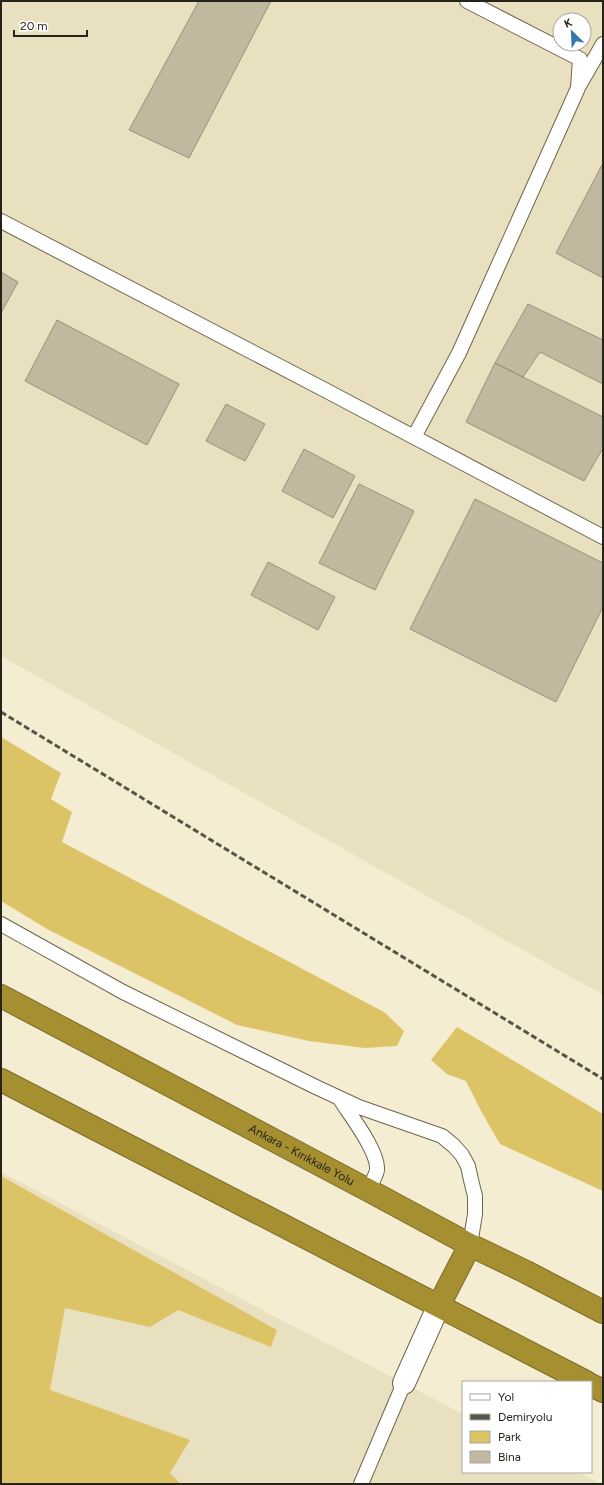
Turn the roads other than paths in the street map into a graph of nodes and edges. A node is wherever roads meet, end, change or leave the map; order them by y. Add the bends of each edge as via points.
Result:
1 (467, 1) edge
2 (603, 44) edge
3 (578, 88) junction
4 (1, 221) edge
5 (414, 437) junction
6 (603, 538) edge
7 (1, 924) edge
8 (1, 996) edge
9 (1, 1080) edge
10 (340, 1098) junction
11 (368, 1190) junction
12 (470, 1245) junction
13 (439, 1305) junction
14 (603, 1312) edge
15 (584, 1381) edge
16 (404, 1383) joint
17 (592, 1386) edge
18 (603, 1391) edge
19 (361, 1484) edge

1 - 3 lane via 580,59
2 - 3 lane
3 - 5 lane via 459,353
4 - 5 lane
5 - 6 lane
7 - 10 lane via 123,992
8 - 11 highway, Ankara - Kırıkkale Yolu
9 - 13 highway
10 - 11 lane via 377,1159 377,1171
10 - 12 lane via 442,1136 462,1155 468,1166 475,1196
11 - 12 highway, Ankara - Kırıkkale Yolu
12 - 13 highway
12 - 14 highway, Ankara - Kırıkkale Yolu
13 - 15 highway
13 - 16 street
16 - 19 lane
17 - 18 highway

